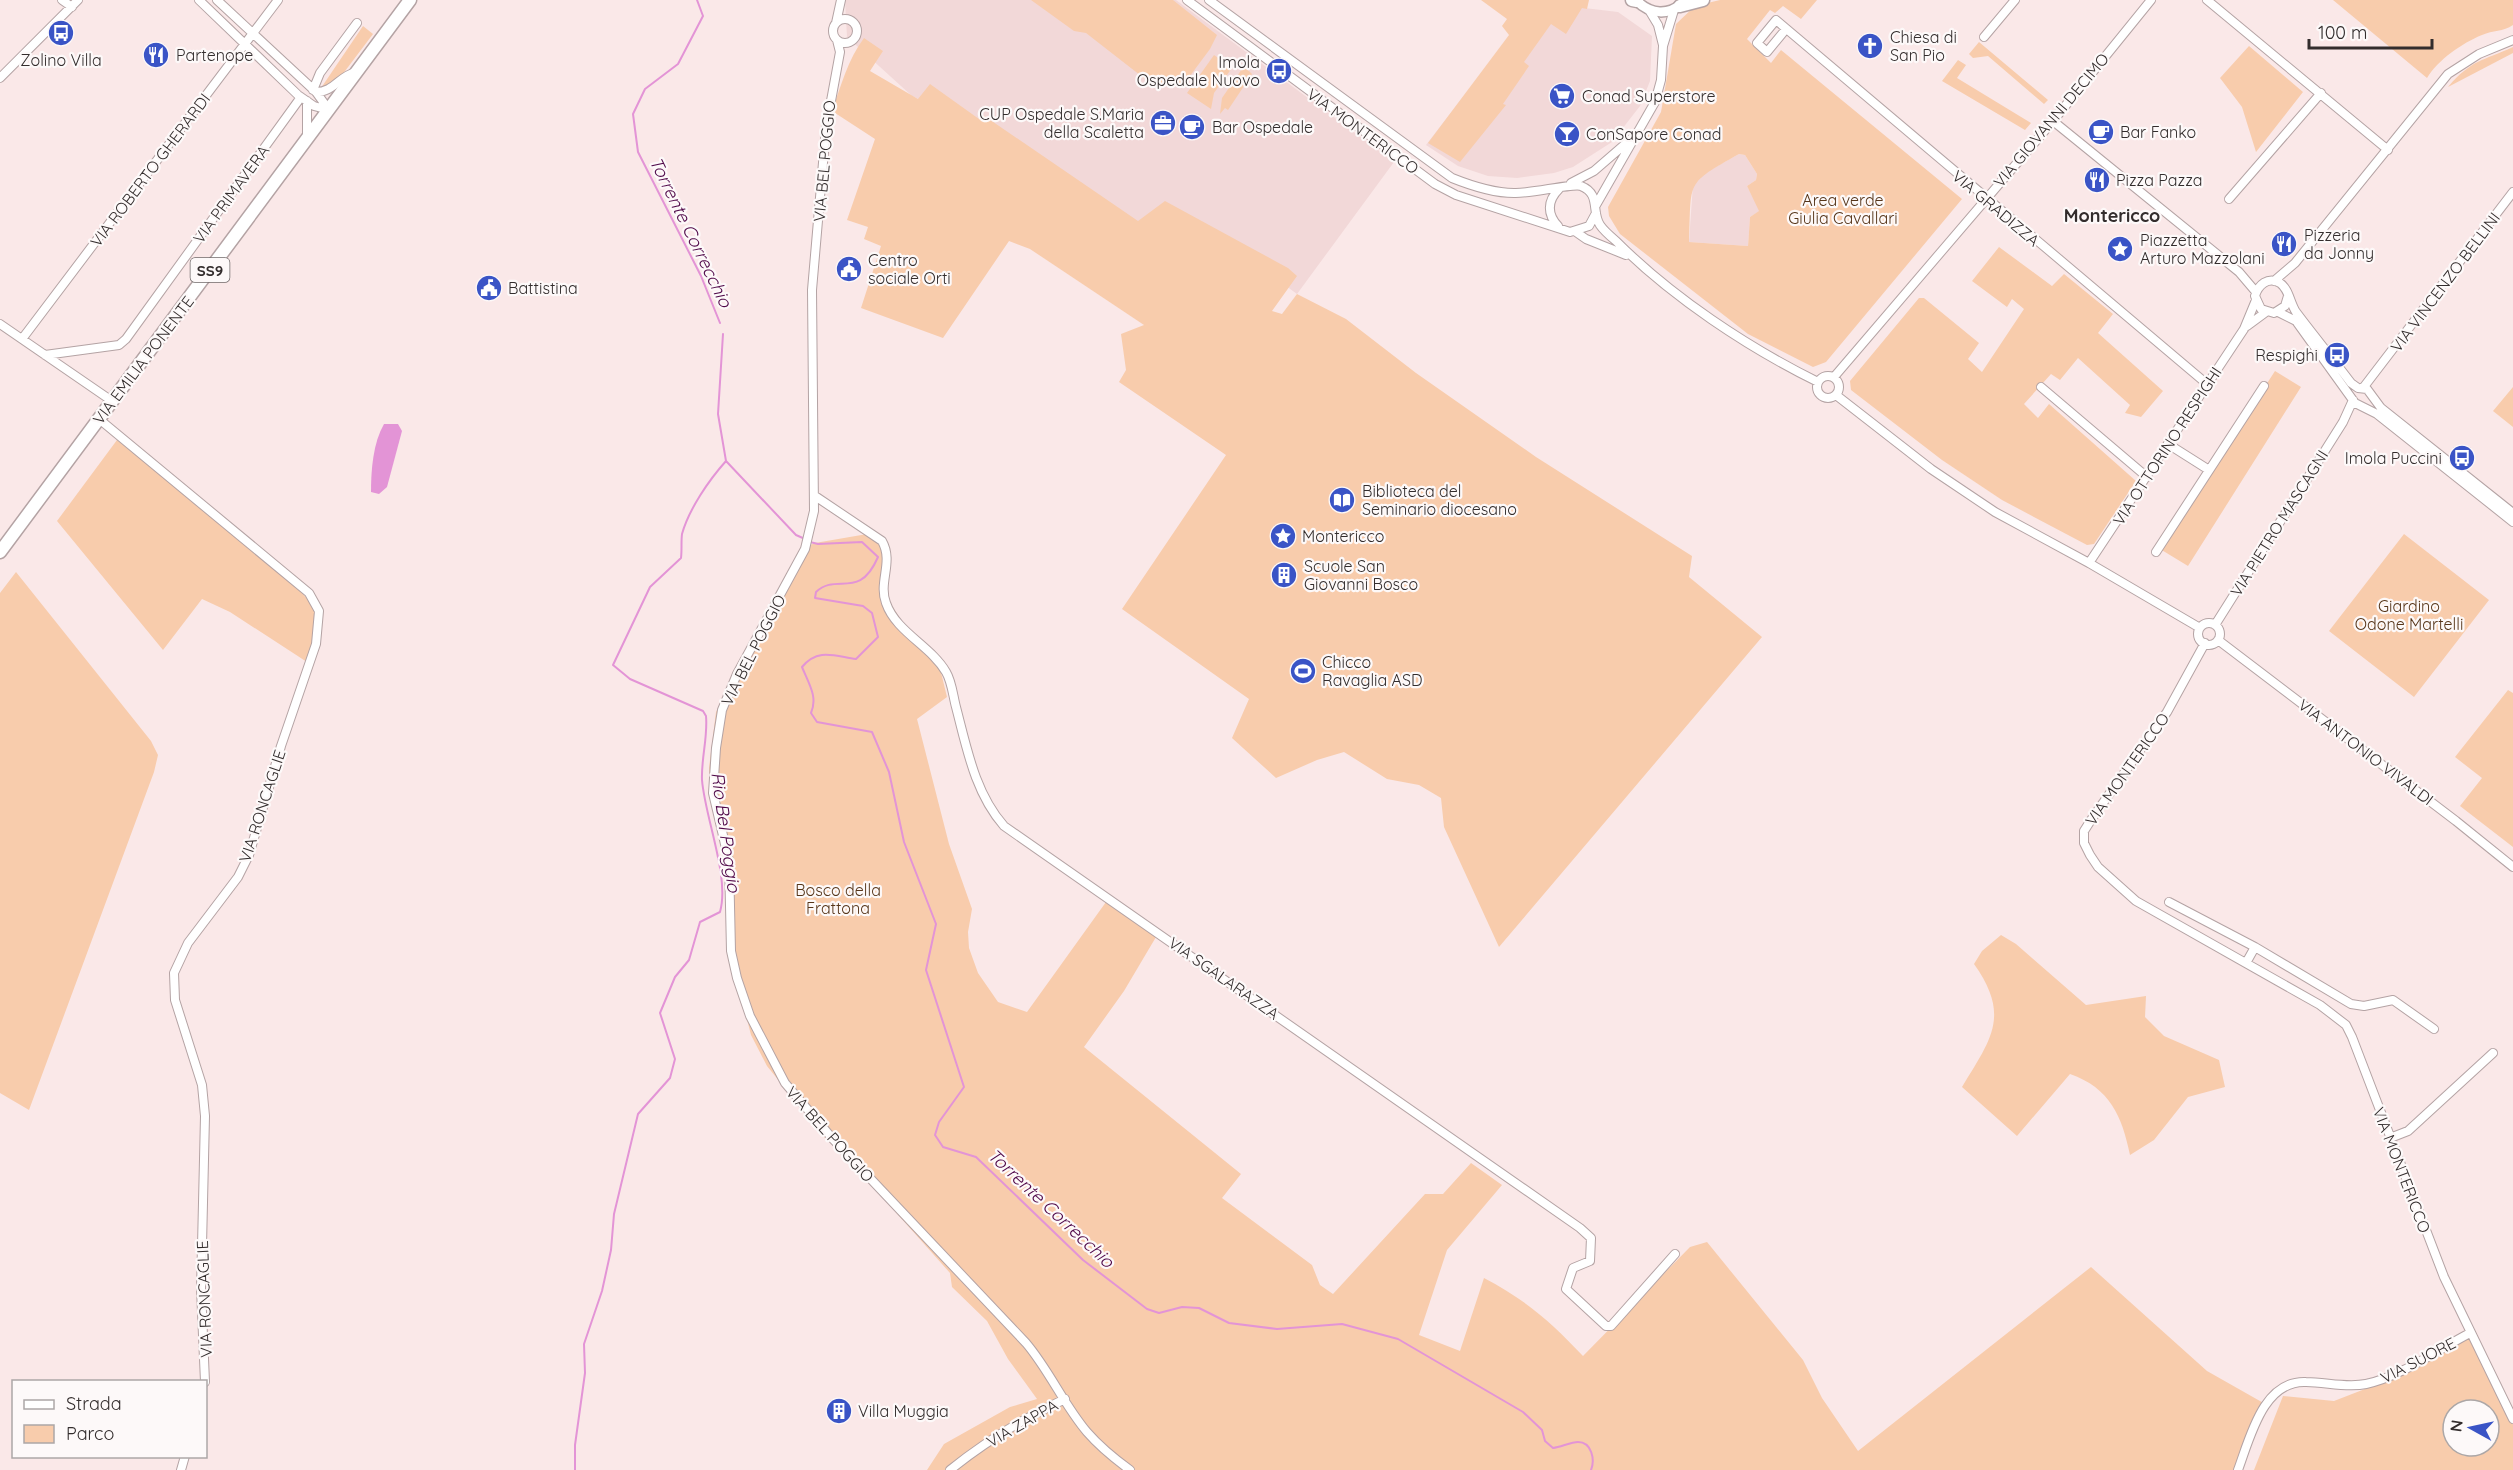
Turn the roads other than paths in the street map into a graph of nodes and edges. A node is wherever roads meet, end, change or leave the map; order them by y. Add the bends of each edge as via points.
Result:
1 (62, 0) edge
2 (78, 0) edge
3 (199, 0) edge
4 (217, 0) edge
5 (278, 0) edge
6 (410, 0) edge
7 (1187, 0) edge
8 (1209, 0) edge
9 (1635, 0) edge
10 (1703, 0) edge
11 (2015, 0) edge
12 (2151, 0) edge
13 (2207, 0) edge
14 (841, 3) edge
15 (1680, 5) edge
16 (72, 7) junction
17 (1649, 10) junction
18 (852, 21) junction
19 (357, 23) dead end
20 (836, 23) junction
21 (1786, 29) dead end
22 (252, 33) junction
23 (1984, 37) dead end
24 (837, 40) junction
25 (2513, 40) edge
26 (245, 42) junction
27 (850, 42) junction
28 (1663, 46) junction
29 (840, 52) junction
30 (357, 71) junction
31 (0, 77) edge
32 (314, 91) junction
33 (2320, 93) junction
34 (304, 99) junction
35 (328, 110) junction
36 (2053, 121) junction
37 (1639, 132) junction
38 (307, 139) junction
39 (2388, 150) junction
40 (1563, 187) junction
41 (2513, 192) edge
42 (2229, 199) dead end
43 (1985, 200) junction
44 (1596, 209) junction
45 (1558, 226) junction
46 (1576, 232) junction
47 (1630, 256) junction
48 (2295, 263) junction
49 (2239, 272) junction
50 (2274, 281) junction
51 (2261, 284) junction
52 (2284, 287) junction
53 (2256, 296) junction
54 (2288, 296) junction
55 (2266, 312) junction
56 (2278, 312) junction
57 (0, 324) edge
58 (2244, 329) junction
59 (22, 339) junction
60 (45, 355) junction
61 (1834, 377) junction
62 (1818, 382) junction
63 (2207, 384) junction
64 (2264, 386) dead end
65 (2041, 387) dead end
66 (2365, 391) junction
67 (1836, 395) junction
68 (112, 401) junction
69 (2356, 401) junction
70 (99, 419) junction
71 (2169, 444) junction
72 (2209, 470) junction
73 (2147, 477) junction
74 (2473, 485) junction
75 (815, 496) junction
76 (2490, 499) junction
77 (2513, 513) edge
78 (2513, 522) edge
79 (0, 552) edge
80 (2156, 552) dead end
81 (2090, 563) junction
82 (2215, 625) junction
83 (2200, 628) junction
84 (2218, 640) junction
85 (2205, 643) junction
86 (2513, 867) edge
87 (2169, 902) dead end
88 (2255, 947) junction
89 (2246, 963) junction
90 (2434, 1029) dead end
91 (2493, 1053) dead end
92 (2390, 1138) junction
93 (1675, 1254) dead end
94 (2470, 1333) junction
95 (205, 1380) edge
96 (1065, 1399) junction
97 (2513, 1419) edge
98 (950, 1470) edge
99 (1130, 1470) edge
100 (2238, 1470) edge

1 - 16 street
2 - 16 street
3 - 26 street
4 - 22 street
5 - 22 street, VIA ROBERTO GHERARDI
6 - 30 main road, SS9
7 - 45 street, VIA MONTERICCO via 1435,184 1456,195
8 - 40 street, VIA MONTERICCO via 1452,178 1481,189 1507,192
9 - 17 street
10 - 15 main road
11 - 23 street
12 - 36 street, VIA GIOVANNI DECIMO
13 - 33 street
14 - 18 street, VIA BEL POGGIO
14 - 20 street, VIA BEL POGGIO
15 - 17 street via 1666,12
15 - 28 street
16 - 31 street
17 - 28 street
18 - 20 street via 842,19
18 - 27 street via 858,32
19 - 32 street via 320,73
20 - 24 street, VIA BEL POGGIO via 833,34
21 - 43 street, VIA GRADIZZA
22 - 26 street, VIA ROBERTO GHERARDI
22 - 32 street
24 - 27 street
24 - 29 street, VIA BEL POGGIO
25 - 39 street via 2459,65
26 - 34 street
26 - 59 street, VIA ROBERTO GHERARDI
27 - 29 street
28 - 37 street via 1655,102
29 - 75 street, VIA BEL POGGIO via 826,128 812,290
30 - 32 street via 345,74 330,89
30 - 35 main road, SS9
32 - 35 street
33 - 39 street
33 - 42 street
34 - 35 street
34 - 38 street
34 - 60 street, VIA PRIMAVERA via 126,339 119,345
35 - 38 main road, SS9
36 - 43 street, VIA GIOVANNI DECIMO
36 - 49 street
37 - 40 street via 1594,171
37 - 44 street
38 - 68 main road, VIA EMILIA PONENTE / SS9
39 - 48 street
40 - 44 street, VIA MONTERICCO via 1582,186 1594,197
40 - 45 street via 1549,207
41 - 66 street, VIA VINCENZO BELLINI
43 - 61 street, VIA GIOVANNI DECIMO
43 - 63 street, VIA GRADIZZA
44 - 46 street via 1589,226
44 - 47 street, VIA MONTERICCO via 1599,224
45 - 46 street, VIA MONTERICCO
46 - 47 street, VIA MONTERICCO
47 - 62 street, VIA MONTERICCO via 1745,342
48 - 50 street
48 - 52 street
49 - 51 street
49 - 53 street
50 - 51 street
50 - 52 street
51 - 53 street
52 - 54 street
53 - 55 street
53 - 58 street, VIA OTTORINO RESPIGHI
54 - 56 street
54 - 66 street via 2294,309
55 - 56 street
55 - 58 street, VIA OTTORINO RESPIGHI
56 - 69 street via 2296,321
57 - 59 street
58 - 63 street, VIA OTTORINO RESPIGHI
59 - 60 street
60 - 68 street
61 - 62 street via 1827,375
61 - 67 street via 1839,386
62 - 67 street, VIA MONTERICCO via 1820,395
63 - 71 street, VIA OTTORINO RESPIGHI
64 - 72 street
65 - 73 street
66 - 69 street
66 - 69 street via 2368,402
66 - 74 street
67 - 81 street, VIA MONTERICCO via 1958,488
68 - 70 main road, VIA EMILIA PONENTE / SS9
69 - 74 street
69 - 82 street, VIA PIETRO MASCAGNI
70 - 79 main road, VIA EMILIA PONENTE / SS9
70 - 95 street, VIA RONCAGLIE via 309,593 319,611 316,644 249,855 238,877 178,958 174,973 175,999 202,1085 205,1116 201,1289
71 - 72 street
71 - 73 street, VIA OTTORINO RESPIGHI
72 - 80 street
73 - 81 street, VIA OTTORINO RESPIGHI
74 - 76 street
75 - 93 street, VIA SGALARAZZA via 882,541 888,550 885,601 891,615 947,673 978,785 989,809 1004,826 1580,1228 1591,1238 1590,1261 1573,1268 1566,1289 1606,1326 1611,1326
75 - 96 street, VIA BEL POGGIO via 805,549 737,674 722,710 713,793 729,861 731,951 737,978 750,1016 785,1083 832,1138 1026,1342
76 - 77 street
76 - 78 street
81 - 83 street, VIA MONTERICCO
82 - 83 street via 2209,623
82 - 84 street via 2220,633
83 - 85 street via 2199,639
84 - 85 street
84 - 86 street, VIA ANTONIO VIVALDI
85 - 89 street, VIA MONTERICCO via 2167,712 2084,831 2084,843 2098,867 2136,901
87 - 88 street
88 - 89 street
88 - 90 street via 2351,1004 2364,1006 2393,1000
89 - 92 street, VIA MONTERICCO via 2320,1005 2346,1025
91 - 92 street via 2408,1131
92 - 94 street, VIA MONTERICCO
94 - 97 street, VIA MONTERICCO
94 - 100 street, VIA SUORE via 2376,1381 2351,1386 2303,1381 2284,1386 2264,1409
96 - 98 street, VIA ZAPPA via 975,1450
96 - 99 street, VIA BEL POGGIO via 1086,1431

